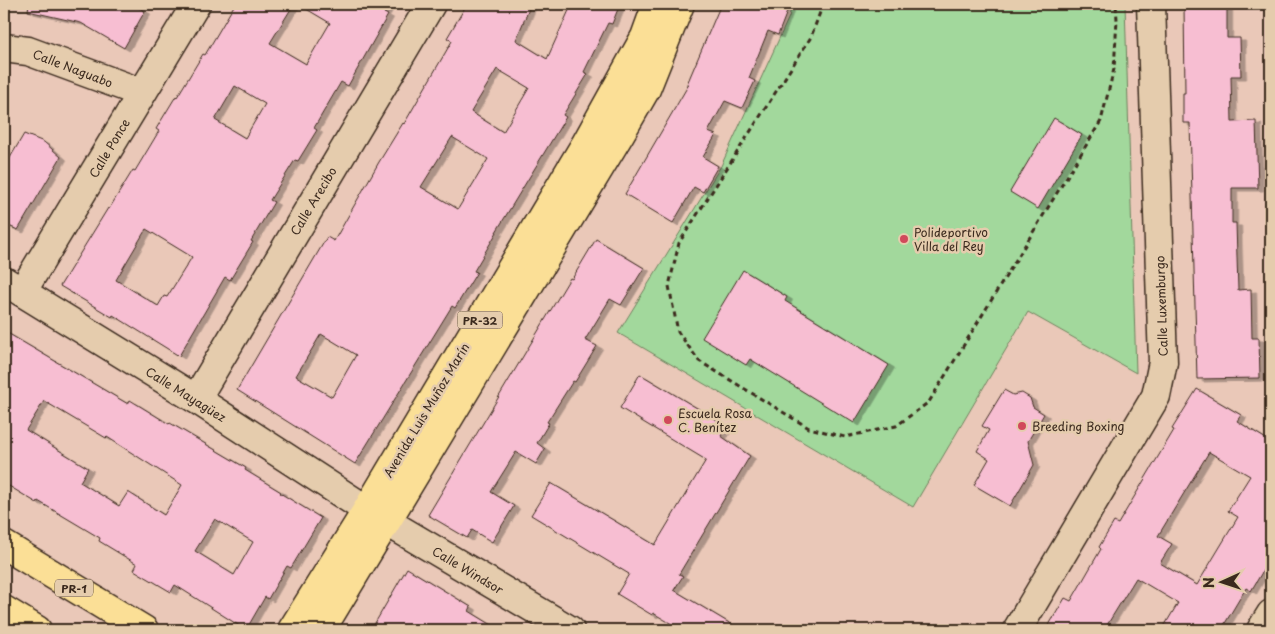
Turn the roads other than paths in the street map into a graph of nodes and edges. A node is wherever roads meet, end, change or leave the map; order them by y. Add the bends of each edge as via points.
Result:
1 (196, 4) edge
2 (431, 4) edge
3 (657, 4) edge
4 (680, 4) edge
5 (1151, 4) edge
6 (4, 48) edge
7 (142, 93) junction
8 (13, 287) edge
9 (196, 399) junction
10 (377, 516) junction
11 (4, 545) edge
12 (4, 610) edge
13 (1271, 614) edge
14 (37, 630) edge
15 (144, 630) edge
16 (292, 630) edge
17 (321, 630) edge
18 (570, 630) edge
19 (1017, 630) edge
20 (1261, 630) edge

1 - 7 street, Calle Ponce
2 - 9 street, Calle Arecibo
3 - 10 main road, Avenida Luis Muñoz Marín / PR-32 via 645,37
4 - 10 main road, Avenida Luis Muñoz Marín / PR-32 via 646,89 586,192
5 - 19 street, Calle Luxemburgo via 1163,362 1156,396
6 - 7 street, Calle Naguabo via 28,51
7 - 8 street, Calle Ponce
8 - 9 street, Calle Mayagüez
9 - 10 street, Calle Mayagüez
10 - 16 main road, Avenida Luis Muñoz Marín / PR-32
10 - 17 main road, Avenida Luis Muñoz Marín / PR-32
10 - 18 street, Calle Windsor
11 - 15 main road, PR-1
12 - 14 main road
13 - 20 street

